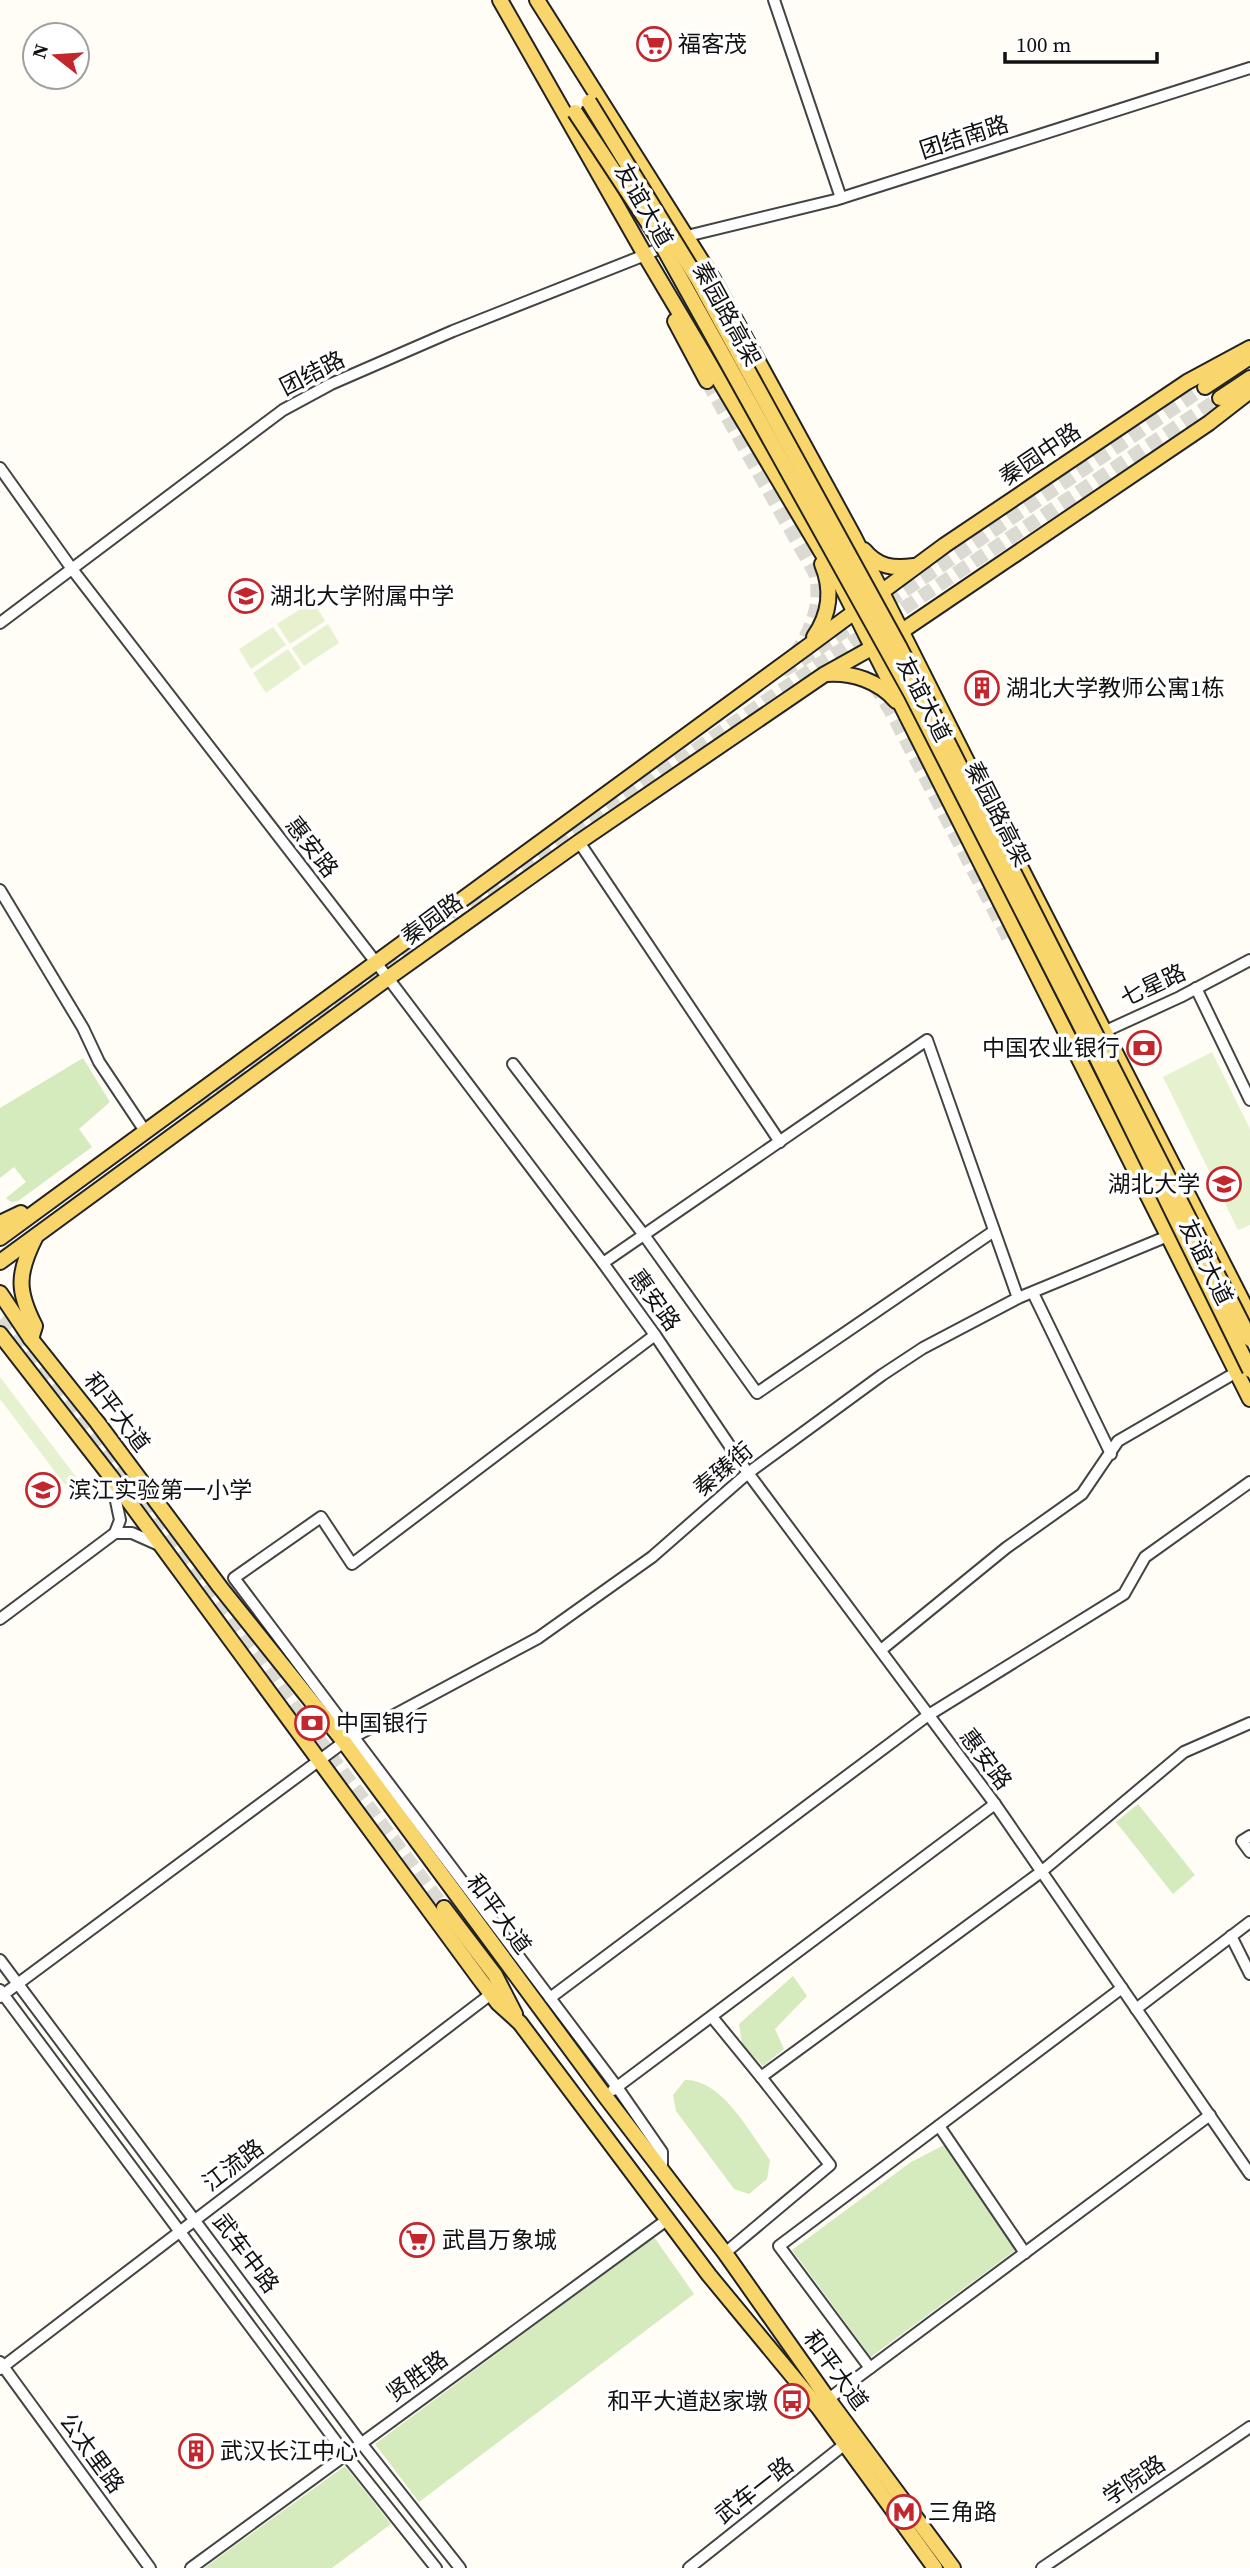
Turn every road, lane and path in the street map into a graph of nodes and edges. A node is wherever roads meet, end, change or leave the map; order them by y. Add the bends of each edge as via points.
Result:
1 (501, 0) edge
2 (536, 0) edge
3 (774, 0) edge
4 (576, 63) junction
5 (1250, 68) edge
6 (547, 79) junction
7 (841, 198) junction
8 (687, 236) junction
9 (645, 255) junction
10 (661, 281) junction
11 (1250, 348) edge
12 (1250, 357) edge
13 (1250, 378) edge
14 (707, 381) tunnel mouth
15 (1205, 387) tunnel mouth
16 (1250, 391) edge
17 (1220, 398) tunnel mouth
18 (0, 468) edge
19 (791, 500) junction
20 (853, 535) junction
21 (916, 566) junction
22 (72, 569) junction
23 (881, 591) junction
24 (858, 608) junction
25 (932, 610) junction
26 (0, 623) edge
27 (902, 631) junction
28 (807, 648) junction
29 (873, 649) junction
30 (825, 674) junction
31 (926, 681) junction
32 (907, 718) junction
33 (579, 842) junction
34 (0, 890) edge
35 (1010, 941) tunnel mouth
36 (1250, 960) edge
37 (376, 962) junction
38 (388, 978) junction
39 (1040, 981) junction
40 (1196, 988) junction
41 (1105, 1031) junction
42 (1073, 1046) junction
43 (513, 1064) dead end
44 (1250, 1100) edge
45 (145, 1131) junction
46 (780, 1142) junction
47 (53, 1198) junction
48 (0, 1223) edge
49 (994, 1231) junction
50 (36, 1235) junction
51 (644, 1235) junction
52 (1168, 1236) junction
53 (0, 1238) edge
54 (0, 1262) edge
55 (603, 1263) junction
56 (0, 1293) edge
57 (1032, 1293) junction
58 (1017, 1298) junction
59 (1250, 1316) edge
60 (655, 1335) junction
61 (1, 1337) edge
62 (31, 1339) junction
63 (1250, 1339) edge
64 (1243, 1371) edge
65 (1250, 1399) edge
66 (1111, 1454) junction
67 (748, 1473) junction
68 (111, 1477) junction
69 (1250, 1482) edge
70 (115, 1533) junction
71 (162, 1546) junction
72 (0, 1619) edge
73 (881, 1650) junction
74 (927, 1716) junction
75 (1250, 1723) edge
76 (349, 1739) junction
77 (319, 1760) junction
78 (995, 1804) junction
79 (1250, 1836) edge
80 (1250, 1852) edge
81 (1041, 1872) junction
82 (444, 1908) tunnel mouth
83 (1250, 1922) edge
84 (1231, 1936) junction
85 (0, 1960) edge
86 (1250, 1974) edge
87 (17, 1983) junction
88 (1122, 1988) junction
89 (1, 1994) edge
90 (491, 1994) junction
91 (550, 1998) junction
92 (1136, 2009) junction
93 (712, 2017) junction
94 (520, 2023) junction
95 (761, 2077) junction
96 (617, 2087) junction
97 (605, 2096) junction
98 (1210, 2115) junction
99 (939, 2126) junction
100 (662, 2170) junction
101 (1250, 2174) edge
102 (668, 2219) junction
103 (195, 2220) junction
104 (181, 2231) junction
105 (725, 2253) junction
106 (1025, 2253) junction
107 (1, 2366) edge
108 (870, 2368) junction
109 (823, 2403) junction
110 (1250, 2427) edge
111 (361, 2443) junction
112 (845, 2444) junction
113 (345, 2455) junction
114 (150, 2568) edge
115 (191, 2568) edge
116 (436, 2568) edge
117 (460, 2568) edge
118 (689, 2568) edge
119 (935, 2568) edge
120 (953, 2568) edge
121 (1042, 2568) edge

1 - 6 main road, 友谊大道
2 - 4 main road, 友谊大道
3 - 7 street
4 - 8 main road, 友谊大道
4 - 63 main road, 秦园路高架, bridge via 589,102 697,278 899,646
5 - 7 street, 团结南路
6 - 9 main road, 友谊大道
6 - 64 main road, 秦园路高架, bridge via 575,112 658,238 911,693 1098,1060
7 - 8 street, 团结南路
8 - 9 street, 团结路
8 - 20 main road, 友谊大道
9 - 10 main road, 友谊大道
9 - 22 street, 团结路 via 453,331 283,410
10 - 14 main road via 675,320
10 - 19 main road, 友谊大道
11 - 21 main road, 秦园中路 via 1187,382
12 - 15 main road
13 - 17 main road
16 - 25 main road
18 - 22 street, 惠安路
19 - 24 main road, 友谊大道
19 - 28 main road via 827,576 830,596 824,621
20 - 21 main road via 871,559 887,567
20 - 23 main road, 友谊大道
21 - 23 main road, 秦园中路
22 - 26 street, 团结路
22 - 37 street, 惠安路
23 - 24 main road, 秦园中路
23 - 27 main road, 友谊大道
24 - 28 main road, 秦园路
24 - 29 main road, 友谊大道
25 - 27 main road
25 - 31 main road via 920,625 916,645
27 - 29 main road, 秦园路
27 - 31 main road, 友谊大道
28 - 37 main road, 秦园路
29 - 30 main road, 秦园路
29 - 32 main road, 友谊大道
30 - 32 main road via 850,675 874,683 893,698
30 - 33 main road, 秦园路
31 - 41 main road, 友谊大道
32 - 39 main road, 友谊大道
33 - 38 main road, 秦园路
33 - 46 street
34 - 45 street via 99,1062
35 - 39 main road
36 - 40 street, 七星路
37 - 38 street, 惠安路
37 - 45 main road, 秦园路
38 - 50 main road, 秦园路
38 - 55 street, 惠安路
39 - 42 main road, 友谊大道
40 - 41 street, 七星路
40 - 44 street
41 - 42 street, 七星路
41 - 59 main road, 友谊大道
42 - 52 main road, 友谊大道
43 - 51 street
45 - 47 main road, 秦园路
46 - 49 street via 927,1040
46 - 51 street
47 - 48 main road via 43,1198
47 - 53 main road, 秦园路
49 - 51 street via 757,1393
49 - 58 street
50 - 54 main road, 秦园路
50 - 62 main road via 23,1264 21,1283 35,1326
51 - 55 street
52 - 57 street, 秦臻街
52 - 64 main road, 友谊大道
55 - 60 street, 惠安路
56 - 62 main road, 和平大道
57 - 58 street, 秦臻街
57 - 66 street
58 - 67 street, 秦臻街 via 914,1354
60 - 67 street, 惠安路
60 - 76 street via 352,1564 321,1517 234,1578
61 - 68 main road, 和平大道
62 - 76 main road, 和平大道 via 220,1587
64 - 65 main road, 友谊大道
64 - 66 street via 1118,1441
66 - 73 street via 1082,1494 1006,1548
67 - 73 street, 惠安路
67 - 76 street, 秦臻街 via 652,1557 553,1629
68 - 70 street via 120,1520
68 - 71 main road, 和平大道
69 - 74 street via 1145,1557 1124,1594
70 - 71 street via 132,1533
70 - 72 street
71 - 77 main road, 和平大道
73 - 74 street, 惠安路
74 - 78 street, 惠安路
74 - 91 street
75 - 81 street via 1184,1752
76 - 77 street, 秦臻街
76 - 91 street
76 - 97 main road, 和平大道
77 - 87 street, 秦臻街
77 - 90 main road, 和平大道
78 - 81 street, 惠安路
78 - 93 street
79 - 80 street via 1242,1841
81 - 88 street, 惠安路
81 - 95 street
82 - 94 main road via 495,1975
83 - 84 street
84 - 86 street
84 - 92 street
85 - 87 street, 武车中路
87 - 89 street, 秦臻街
87 - 103 street, 武车中路
88 - 92 street, 惠安路
88 - 99 street
89 - 104 street, 武车中路
90 - 94 main road, 和平大道
90 - 103 street, 江流路
91 - 96 street
92 - 98 street, 惠安路
93 - 95 street
93 - 96 street
94 - 102 main road, 和平大道
95 - 105 street via 830,2165
96 - 97 street
96 - 100 street via 662,2152
97 - 100 main road, 和平大道
98 - 101 street, 惠安路
98 - 106 street
99 - 106 street
99 - 108 street via 779,2246
100 - 105 main road, 和平大道
102 - 109 main road, 和平大道 via 709,2275
102 - 111 street, 贤胜路
103 - 104 street, 江流路
103 - 111 street, 武车中路
104 - 107 street, 江流路
104 - 113 street, 武车中路
105 - 109 main road, 和平大道
106 - 108 street
107 - 114 street, 公太里路
108 - 109 street
109 - 112 main road, 和平大道
109 - 120 main road, 和平大道
110 - 121 street, 学院路
111 - 113 street, 贤胜路
111 - 117 street, 武车中路
112 - 118 street, 武车一路
112 - 119 main road, 和平大道
113 - 115 street, 贤胜路
113 - 116 street, 武车中路

